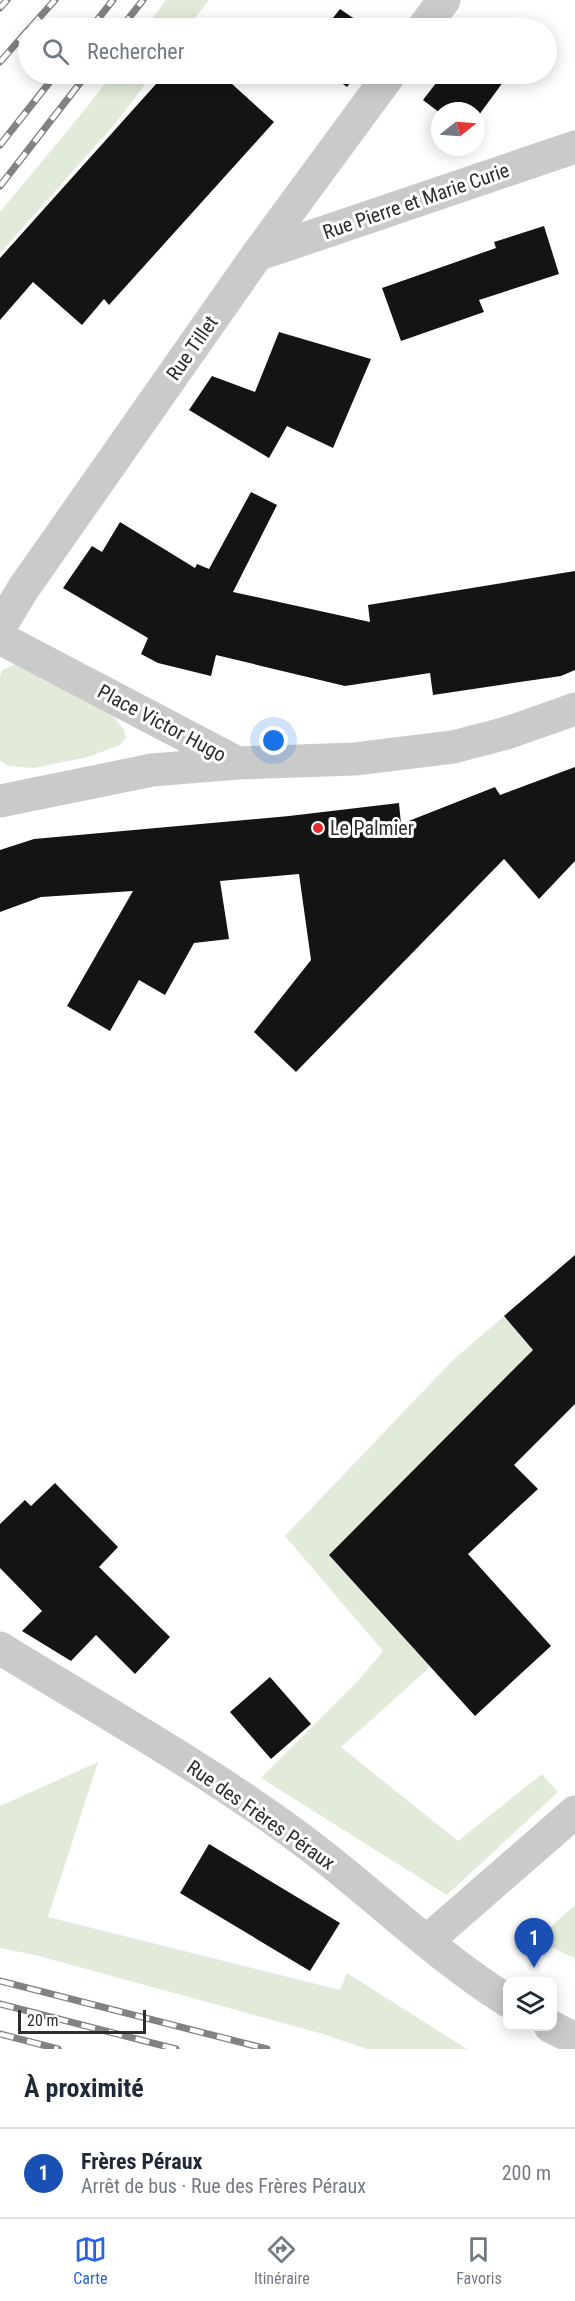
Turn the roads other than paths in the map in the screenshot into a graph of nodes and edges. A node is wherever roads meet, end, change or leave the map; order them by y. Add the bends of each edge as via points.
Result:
1 (444, 0) edge
2 (430, 18) edge
3 (383, 84) edge
4 (575, 147) edge
5 (257, 255) junction
6 (0, 627) edge
7 (0, 638) edge
8 (575, 710) edge
9 (238, 763) junction
10 (0, 801) edge
11 (0, 1648) edge
12 (575, 1812) edge
13 (427, 1941) junction
14 (503, 1998) edge
15 (557, 2030) edge
16 (575, 2039) edge

1 - 2 street
3 - 5 street, Rue Tillet
4 - 5 street, Rue Pierre et Marie Curie
5 - 6 street, Rue Tillet
7 - 9 street, Place Victor Hugo
8 - 9 street via 453,747 355,759
9 - 10 street, Place Victor Hugo via 152,770
11 - 13 street, Rue des Frères Péraux via 268,1816
12 - 13 street
13 - 14 street, Rue des Frères Péraux
15 - 16 street

